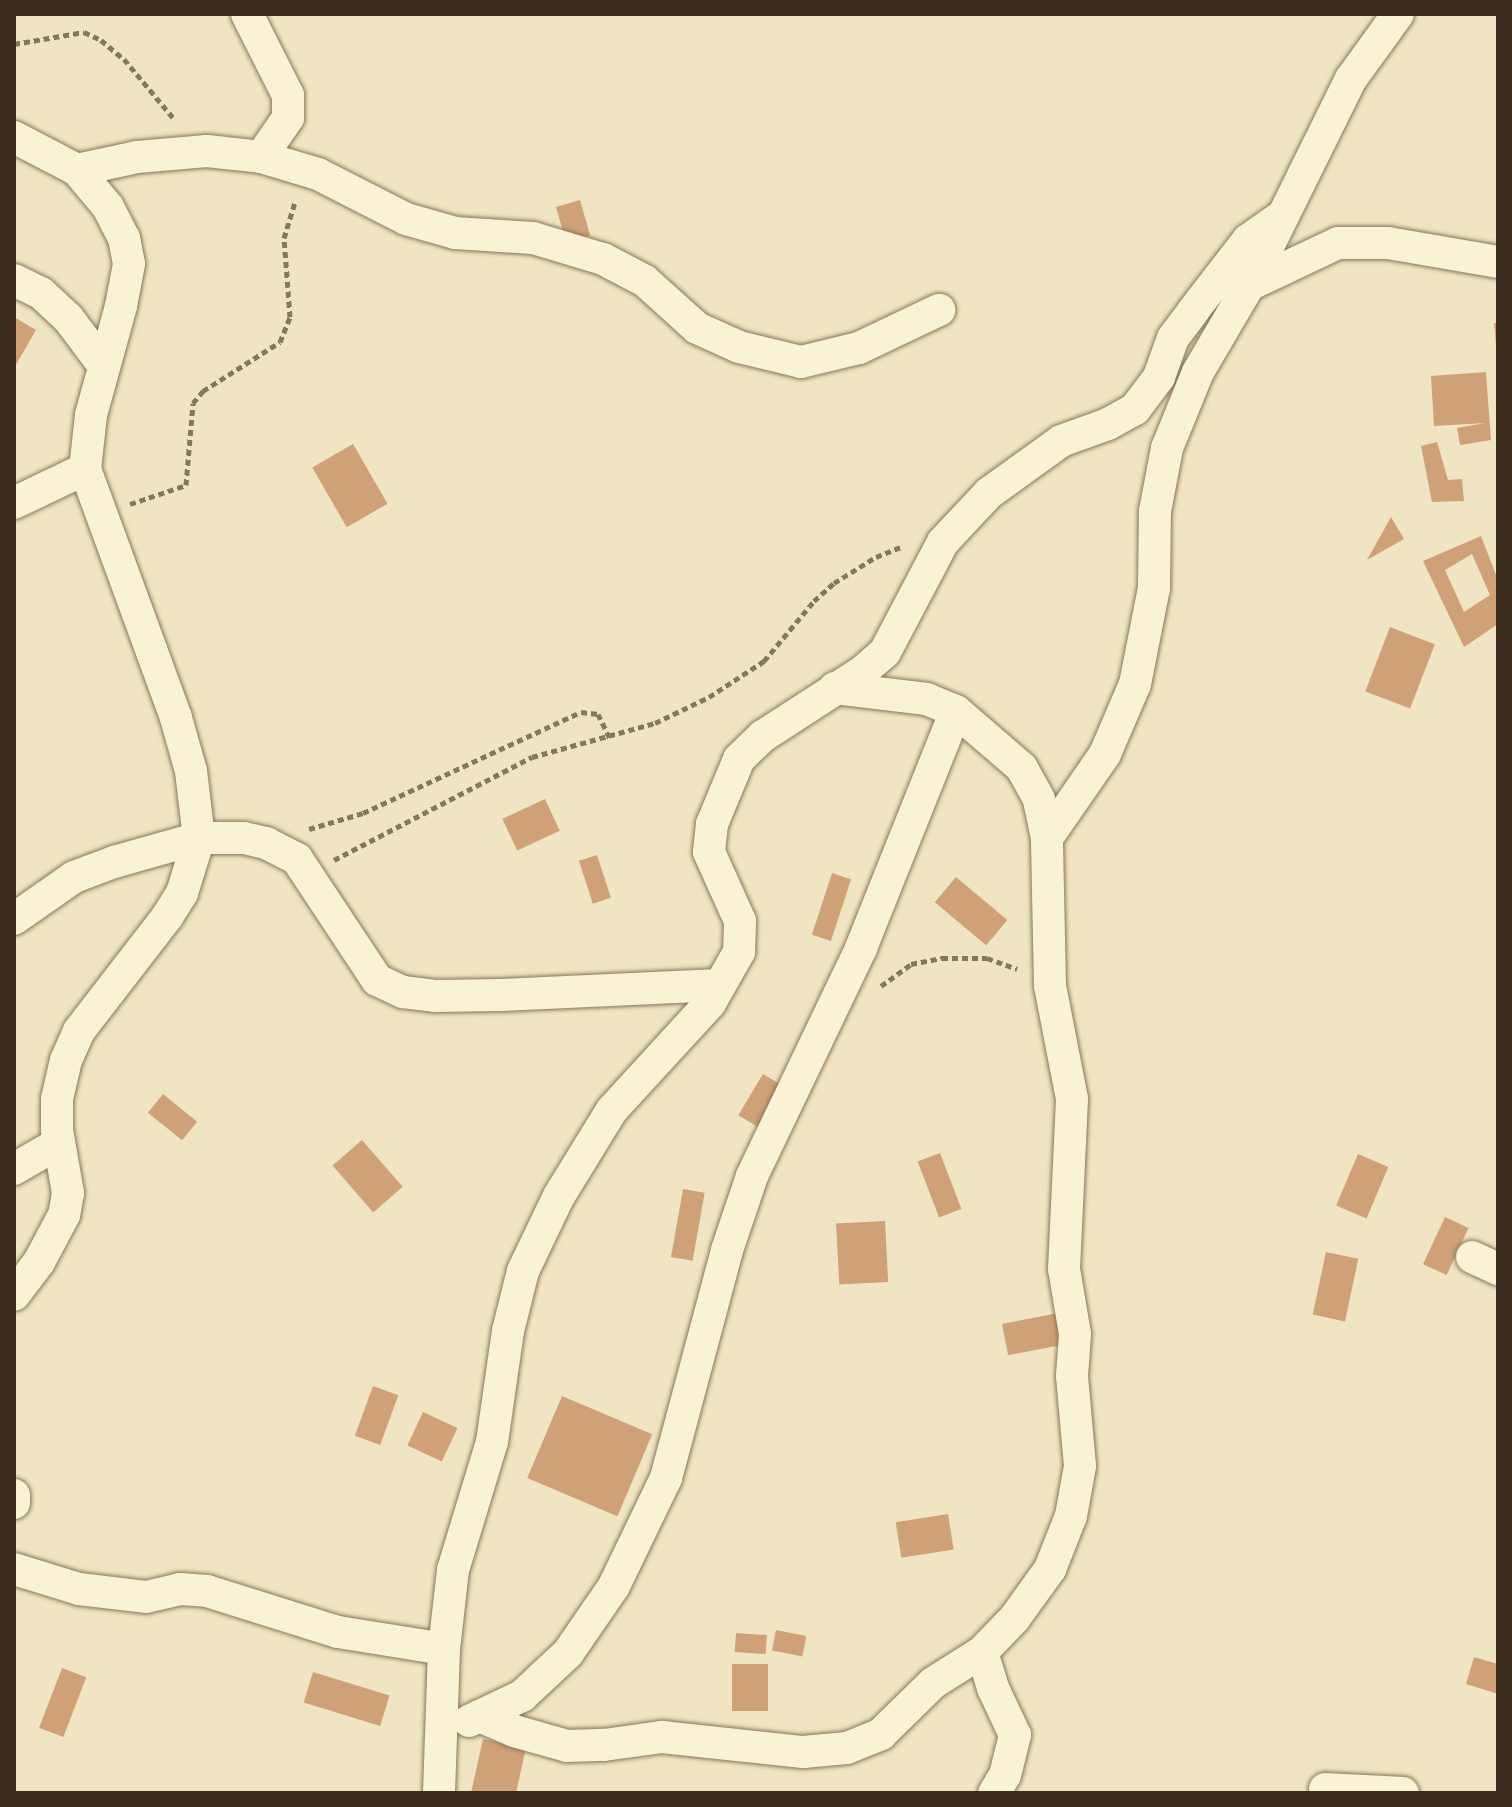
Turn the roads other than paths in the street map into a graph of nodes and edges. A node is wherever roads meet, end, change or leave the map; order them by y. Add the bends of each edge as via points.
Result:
1 (247, 14) edge
2 (1398, 14) edge
3 (14, 137) edge
4 (261, 157) junction
5 (77, 170) junction
6 (1280, 218) junction
7 (1498, 262) edge
8 (14, 280) edge
9 (1249, 285) junction
10 (939, 310) dead end
11 (104, 366) junction
12 (85, 469) junction
13 (14, 503) edge
14 (835, 688) junction
15 (956, 711) junction
16 (199, 838) junction
17 (1047, 838) junction
18 (14, 919) edge
19 (720, 985) junction
20 (59, 1143) junction
21 (14, 1169) edge
22 (14, 1295) edge
23 (14, 1495) edge
24 (14, 1503) edge
25 (14, 1569) edge
26 (444, 1649) junction
27 (982, 1652) junction
28 (479, 1716) junction
29 (443, 1733) junction
30 (1325, 1789) dead end
31 (439, 1793) edge
32 (994, 1793) edge
33 (1403, 1793) edge

1 - 4 street via 288,95 288,118
2 - 6 street via 1351,79
3 - 5 street
4 - 5 street via 201,152 137,157
4 - 10 street via 311,172 406,219 455,233 533,238 603,259 645,281 697,328 739,347 801,362 859,348
5 - 11 street via 108,207 124,238 129,264
6 - 9 street
6 - 14 street via 1248,240 1193,311 1173,338 1159,377 1135,409 1061,441 989,493 943,542 885,652
7 - 9 street via 1388,243 1338,243
8 - 11 street via 41,293 68,318
9 - 17 street via 1198,372 1167,448 1155,511 1152,603 1135,684 1105,754
11 - 12 street
12 - 13 street
12 - 16 street via 176,718 191,771
14 - 15 street via 927,699
14 - 19 street via 763,736 739,759 723,789 709,852 740,921 739,952
15 - 17 street via 1022,768 1039,799
15 - 28 street via 861,948 752,1176 660,1492 614,1586 568,1653 522,1696
16 - 18 street via 74,877
16 - 19 street via 266,843 290,854 308,873 377,980 403,992 501,995
16 - 20 street via 182,893 79,1031 57,1099
17 - 27 street via 1050,986 1072,1099 1064,1269 1075,1334 1072,1376 1080,1466 1071,1516 1050,1569
19 - 26 street via 710,1003 612,1110 559,1196 523,1271 508,1331 492,1442 453,1570
20 - 21 street
20 - 22 street via 68,1193 64,1215 48,1249
23 - 24 street
25 - 26 street via 92,1591 146,1597 180,1589 207,1591 338,1632
26 - 29 street
27 - 28 street via 933,1683 881,1734 847,1748 803,1752 662,1737 567,1746
27 - 32 street via 1015,1735 1005,1775
28 - 29 street
29 - 31 street
30 - 33 street

